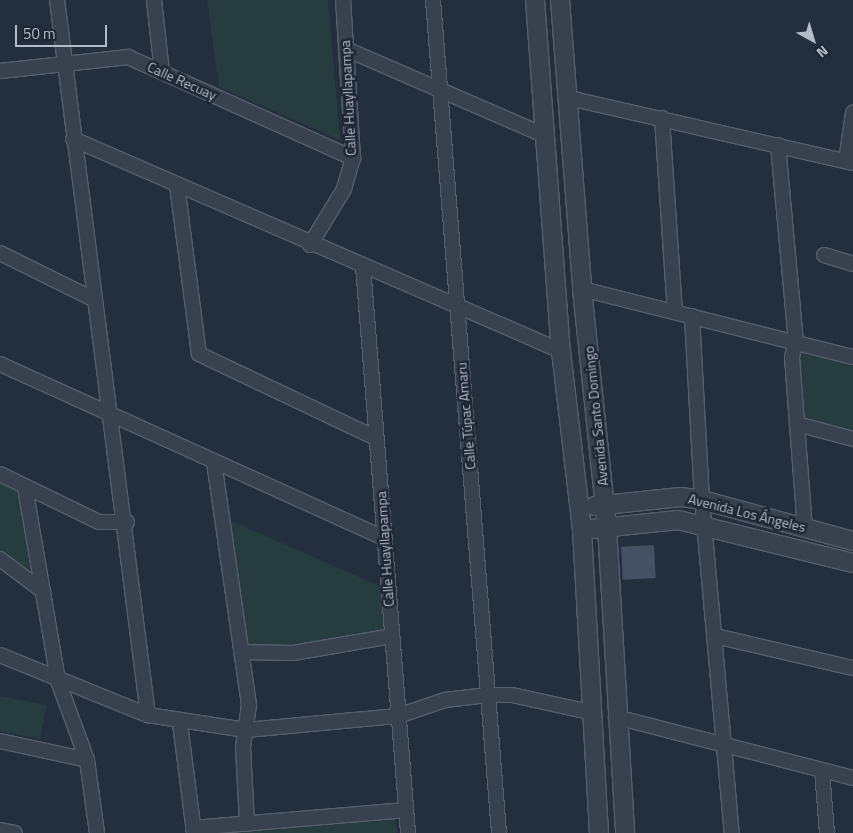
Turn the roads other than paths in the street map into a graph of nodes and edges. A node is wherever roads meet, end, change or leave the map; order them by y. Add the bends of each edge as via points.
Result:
1 (57, 0) edge
2 (154, 0) edge
3 (343, 0) edge
4 (433, 0) edge
5 (535, 0) edge
6 (560, 0) edge
7 (346, 49) junction
8 (64, 63) junction
9 (0, 71) edge
10 (162, 72) junction
11 (440, 93) junction
12 (569, 98) junction
13 (853, 113) edge
14 (662, 118) junction
15 (546, 136) junction
16 (73, 139) junction
17 (778, 145) junction
18 (353, 158) junction
19 (849, 162) edge
20 (177, 185) junction
21 (310, 245) junction
22 (0, 253) edge
23 (824, 255) dead end
24 (853, 264) edge
25 (362, 266) junction
26 (582, 288) junction
27 (95, 300) junction
28 (458, 308) junction
29 (675, 312) junction
30 (692, 316) junction
31 (796, 342) junction
32 (561, 351) junction
33 (853, 357) edge
34 (0, 364) edge
35 (113, 416) junction
36 (797, 424) junction
37 (376, 438) junction
38 (853, 439) edge
39 (214, 462) junction
40 (0, 474) edge
41 (26, 487) junction
42 (702, 500) junction
43 (605, 505) junction
44 (580, 508) junction
45 (127, 522) junction
46 (705, 524) junction
47 (607, 527) junction
48 (805, 528) junction
49 (582, 530) junction
50 (385, 539) junction
51 (853, 541) edge
52 (0, 560) edge
53 (853, 563) edge
54 (43, 591) junction
55 (392, 636) junction
56 (715, 636) junction
57 (242, 652) junction
58 (0, 655) edge
59 (853, 668) edge
60 (58, 681) junction
61 (488, 695) junction
62 (590, 712) junction
63 (148, 715) junction
64 (398, 716) junction
65 (616, 717) junction
66 (180, 723) junction
67 (246, 730) junction
68 (0, 740) edge
69 (726, 744) junction
70 (87, 760) junction
71 (822, 770) junction
72 (853, 778) edge
73 (406, 810) junction
74 (247, 824) junction
75 (0, 830) edge
76 (194, 830) edge
77 (15, 833) edge
78 (97, 833) edge
79 (408, 833) edge
80 (499, 833) edge
81 (598, 833) edge
82 (625, 833) edge
83 (732, 833) edge
84 (828, 833) edge

1 - 8 street
2 - 10 street
3 - 7 street, Calle Huayllapampa
4 - 11 street, Calle Túpac Amaru
5 - 15 street, Avenida Santo Domingo
6 - 12 street, Avenida Santo Domingo
7 - 11 street
7 - 18 street, Calle Huayllapampa
8 - 9 street, Calle Recuay
8 - 10 street, Calle Recuay via 128,57
8 - 16 street
10 - 18 street, Calle Recuay
11 - 15 street
11 - 28 street, Calle Túpac Amaru
12 - 14 street
12 - 26 street, Avenida Santo Domingo
13 - 19 street
14 - 17 street
14 - 29 street
15 - 32 street, Avenida Santo Domingo
16 - 20 street
16 - 27 street
17 - 19 street
17 - 31 street
18 - 21 street, Calle Huayllapampa via 344,188
20 - 21 street
20 - 37 street via 198,354
21 - 25 street
22 - 27 street
23 - 24 street
25 - 28 street
25 - 37 street, Calle Huayllapampa
26 - 29 street
26 - 43 street, Avenida Santo Domingo
27 - 35 street
28 - 32 street
28 - 61 street, Calle Túpac Amaru
29 - 30 street
30 - 31 street
30 - 42 street
31 - 33 street
31 - 36 street via 792,357
32 - 44 street, Avenida Santo Domingo
34 - 35 street
35 - 39 street
35 - 45 street
36 - 38 street
36 - 48 street
37 - 50 street, Calle Huayllapampa
39 - 50 street
39 - 57 street
40 - 41 street
41 - 45 street via 99,522
41 - 54 street
42 - 43 street, Avenida Los Ángeles via 681,497
42 - 46 street
42 - 48 street, Avenida Los Ángeles
43 - 44 street, Avenida Los Ángeles
43 - 47 street, Avenida Santo Domingo
44 - 49 street, Avenida Santo Domingo
45 - 63 street
46 - 47 street, Avenida Los Ángeles via 678,520
46 - 53 street, Avenida Los Ángeles
46 - 56 street
47 - 49 street, Avenida Los Ángeles
47 - 65 street, Avenida Santo Domingo
48 - 51 street, Avenida Los Ángeles
49 - 62 street, Avenida Santo Domingo
50 - 55 street, Calle Huayllapampa
52 - 54 street
54 - 60 street
55 - 57 street via 293,653
55 - 64 street, Calle Huayllapampa
56 - 59 street
56 - 69 street
57 - 67 street via 249,705
58 - 60 street
60 - 63 street
60 - 70 street
61 - 62 street via 512,695
61 - 64 street via 445,700
61 - 80 street, Calle Túpac Amaru
62 - 81 street, Avenida Santo Domingo
63 - 66 street
64 - 67 street
64 - 73 street, Calle Huayllapampa
65 - 69 street
65 - 82 street, Avenida Santo Domingo
66 - 67 street
66 - 76 street
67 - 74 street
68 - 70 street
69 - 71 street
69 - 83 street
70 - 78 street
71 - 72 street
71 - 84 street
73 - 74 street
73 - 79 street, Calle Huayllapampa
74 - 76 street
75 - 77 street

